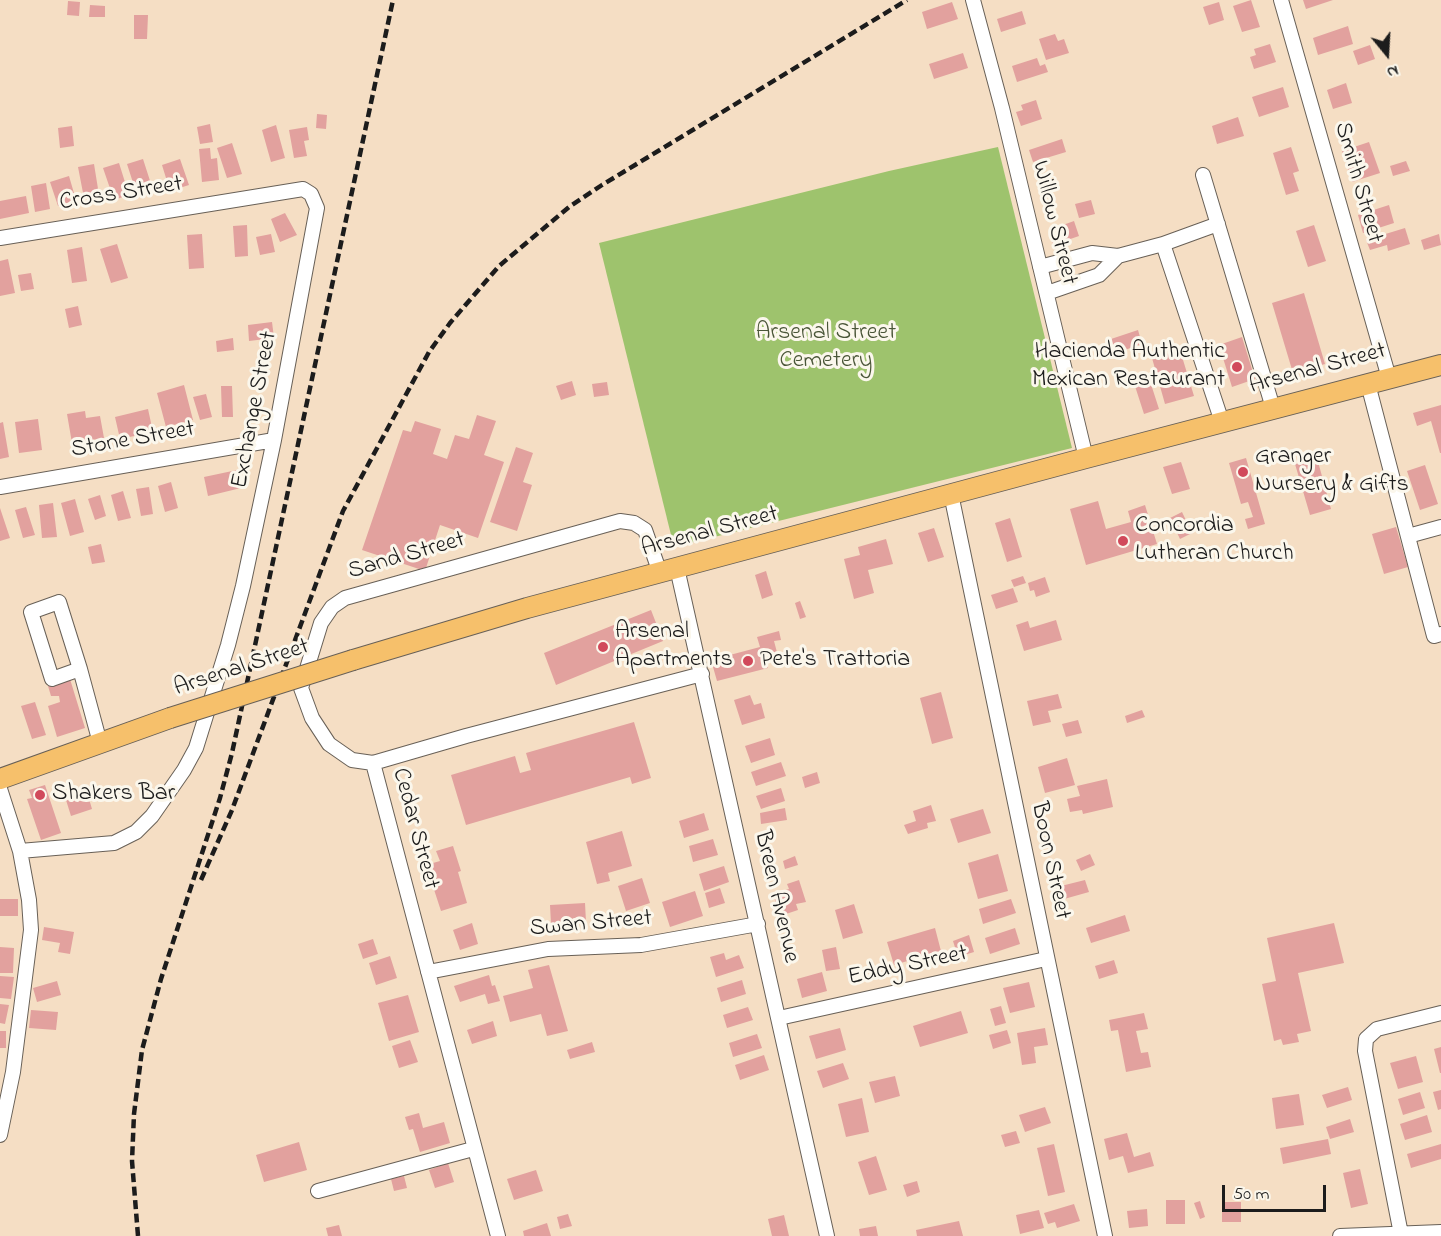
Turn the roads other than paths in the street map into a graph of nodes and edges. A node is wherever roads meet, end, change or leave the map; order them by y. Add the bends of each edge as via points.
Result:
1 (973, 0) edge
2 (1281, 0) edge
3 (1203, 175) dead end
4 (249, 197) joint
5 (1218, 224) junction
6 (0, 238) edge
7 (1163, 244) junction
8 (1118, 256) junction
9 (1041, 267) junction
10 (1047, 293) junction
11 (1441, 365) edge
12 (1389, 378) junction
13 (1368, 384) junction
14 (1273, 408) junction
15 (1221, 422) junction
16 (274, 440) junction
17 (1086, 458) junction
18 (0, 487) edge
19 (951, 494) junction
20 (1441, 527) edge
21 (1408, 536) junction
22 (668, 570) junction
23 (1441, 634) edge
24 (80, 669) junction
25 (702, 674) junction
26 (100, 743) junction
27 (373, 763) junction
28 (0, 779) edge
29 (0, 789) edge
30 (21, 851) junction
31 (758, 924) junction
32 (1046, 959) junction
33 (428, 972) junction
34 (1441, 1013) edge
35 (779, 1018) junction
36 (0, 1136) edge
37 (473, 1149) junction
38 (318, 1191) dead end
39 (1441, 1233) edge
40 (1401, 1234) junction
41 (498, 1236) edge
42 (827, 1236) edge
43 (1105, 1236) edge
44 (1340, 1236) edge

1 - 9 street, Willow Street
2 - 12 street, Smith Street
3 - 5 street
4 - 6 street, Cross Street
4 - 16 street, Exchange Street via 303,189 311,194 316,208
5 - 7 street
5 - 14 street
7 - 8 street
7 - 15 street
8 - 9 street via 1092,253
8 - 10 street via 1099,275
9 - 10 street, Willow Street
10 - 17 street, Willow Street
11 - 12 highway, Arsenal Street
12 - 13 highway, Arsenal Street
13 - 14 highway, Arsenal Street
13 - 21 street
14 - 15 highway, Arsenal Street
15 - 17 highway, Arsenal Street
16 - 18 street, Stone Street
16 - 30 street, Exchange Street via 243,586 213,696 196,748 184,770 152,816 136,832 114,843
17 - 19 highway, Arsenal Street
19 - 22 highway, Arsenal Street
19 - 32 street, Boon Street
20 - 21 street
21 - 23 street via 1434,636
22 - 25 street, Breen Avenue
22 - 26 highway, Arsenal Street, bridge via 353,660
22 - 27 street, Sand Street via 645,530 620,520 345,598 332,607 321,623 301,688 312,718 329,744 352,760
24 - 24 street via 52,679 31,612 58,602
24 - 26 street
25 - 27 street, Cedar Street
25 - 31 street, Breen Avenue
26 - 28 highway, Arsenal Street
27 - 33 street, Cedar Street
29 - 30 street
30 - 36 street via 31,930 13,1072
31 - 33 street, Swan Street via 641,945 548,949
31 - 35 street, Breen Avenue
32 - 35 street, Eddy Street
32 - 43 street, Boon Street
33 - 37 street, Cedar Street
34 - 40 street via 1377,1029 1366,1039 1365,1051
35 - 42 street, Breen Avenue
37 - 38 street
37 - 41 street, Cedar Street
39 - 40 street
40 - 44 street

